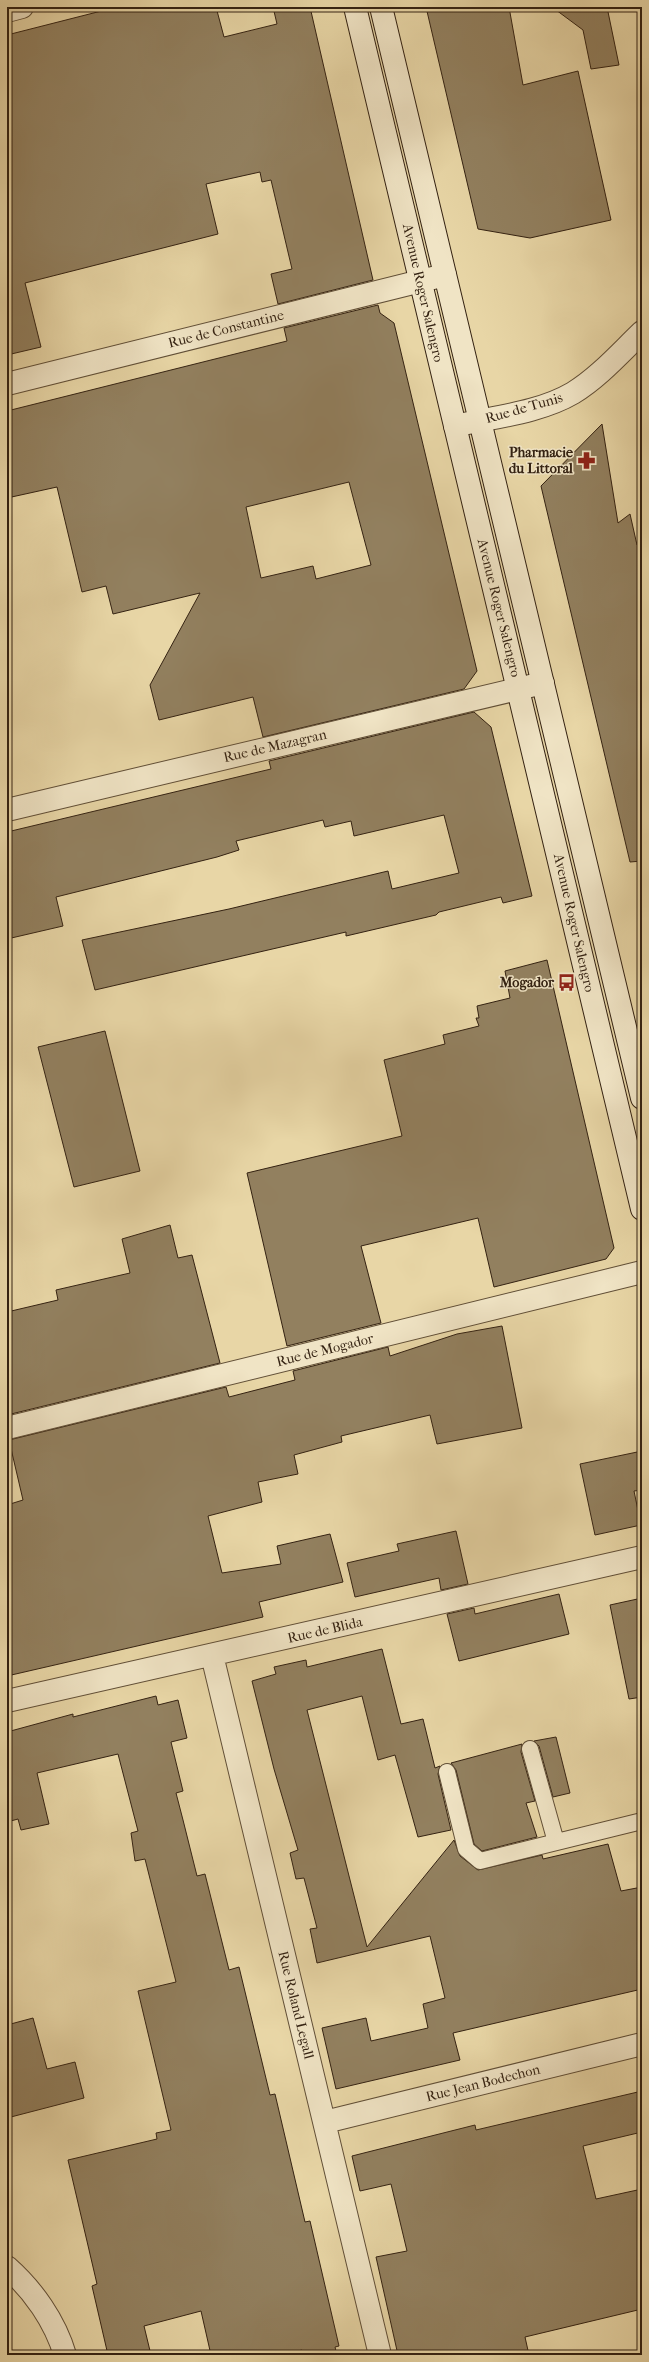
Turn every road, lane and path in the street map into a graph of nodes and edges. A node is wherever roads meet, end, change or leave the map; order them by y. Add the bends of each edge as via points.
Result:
1 (22, 7) edge
2 (355, 7) edge
3 (381, 7) edge
4 (7, 11) edge
5 (445, 275) junction
6 (421, 281) junction
7 (642, 332) edge
8 (7, 384) edge
9 (480, 420) junction
10 (455, 426) junction
11 (543, 683) junction
12 (518, 689) junction
13 (7, 810) edge
14 (642, 1098) edge
15 (642, 1208) edge
16 (642, 1272) edge
17 (7, 1428) edge
18 (642, 1557) edge
19 (212, 1656) junction
20 (7, 1701) edge
21 (530, 1749) dead end
22 (447, 1772) dead end
23 (642, 1821) edge
24 (556, 1842) junction
25 (642, 2044) edge
26 (325, 2122) junction
27 (7, 2267) edge
28 (65, 2355) edge
29 (380, 2355) edge

1 - 4 street
2 - 6 street, Avenue Roger Salengro
3 - 5 street, Avenue Roger Salengro
5 - 6 street, Rue de Constantine
5 - 9 street, Avenue Roger Salengro
6 - 8 street, Rue de Constantine
6 - 10 street, Avenue Roger Salengro
7 - 9 street, Rue de Tunis via 603,370 572,393 539,406
9 - 10 street, Rue de Tunis
9 - 11 street, Avenue Roger Salengro
10 - 12 street, Avenue Roger Salengro
11 - 12 street, Rue de Mazagran
11 - 14 street, Avenue Roger Salengro
12 - 13 street, Rue de Mazagran
12 - 15 street, Avenue Roger Salengro
16 - 17 street, Rue de Mogador
18 - 19 street, Rue de Blida
19 - 20 street, Rue de Blida
19 - 26 street, Rue Roland Legall
21 - 24 lane
22 - 24 lane via 466,1849 480,1861
23 - 24 lane
25 - 26 street, Rue Jean Bodechon
26 - 29 street, Rue Roland Legall
27 - 28 street via 36,2298 52,2324

